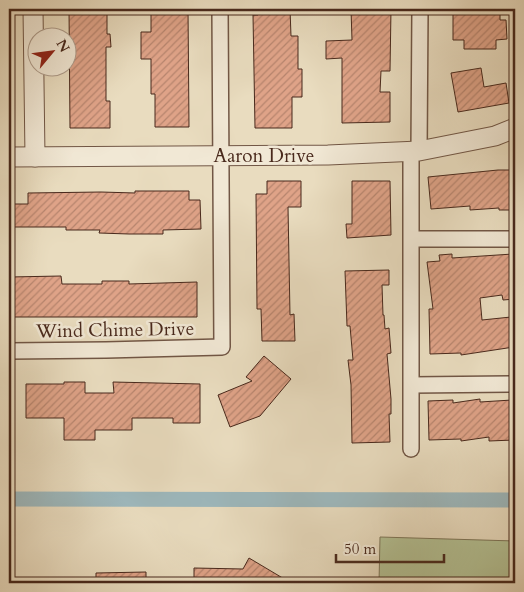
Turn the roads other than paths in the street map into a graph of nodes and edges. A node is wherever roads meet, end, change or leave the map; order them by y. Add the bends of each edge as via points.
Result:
1 (33, 9) edge
2 (220, 9) edge
3 (420, 9) edge
4 (515, 128) edge
5 (415, 151) junction
6 (220, 156) junction
7 (9, 157) edge
8 (35, 157) junction
9 (412, 238) junction
10 (515, 239) edge
11 (9, 351) edge
12 (515, 384) edge
13 (412, 385) junction
14 (411, 449) dead end

1 - 8 street
2 - 6 street
3 - 5 street
4 - 5 street, Aaron Drive via 495,136
5 - 6 street, Aaron Drive
5 - 9 street
6 - 8 street, Aaron Drive
6 - 11 street, Wind Chime Drive via 222,347
7 - 8 street, Aaron Drive
9 - 10 street
9 - 13 street
12 - 13 street
13 - 14 street

